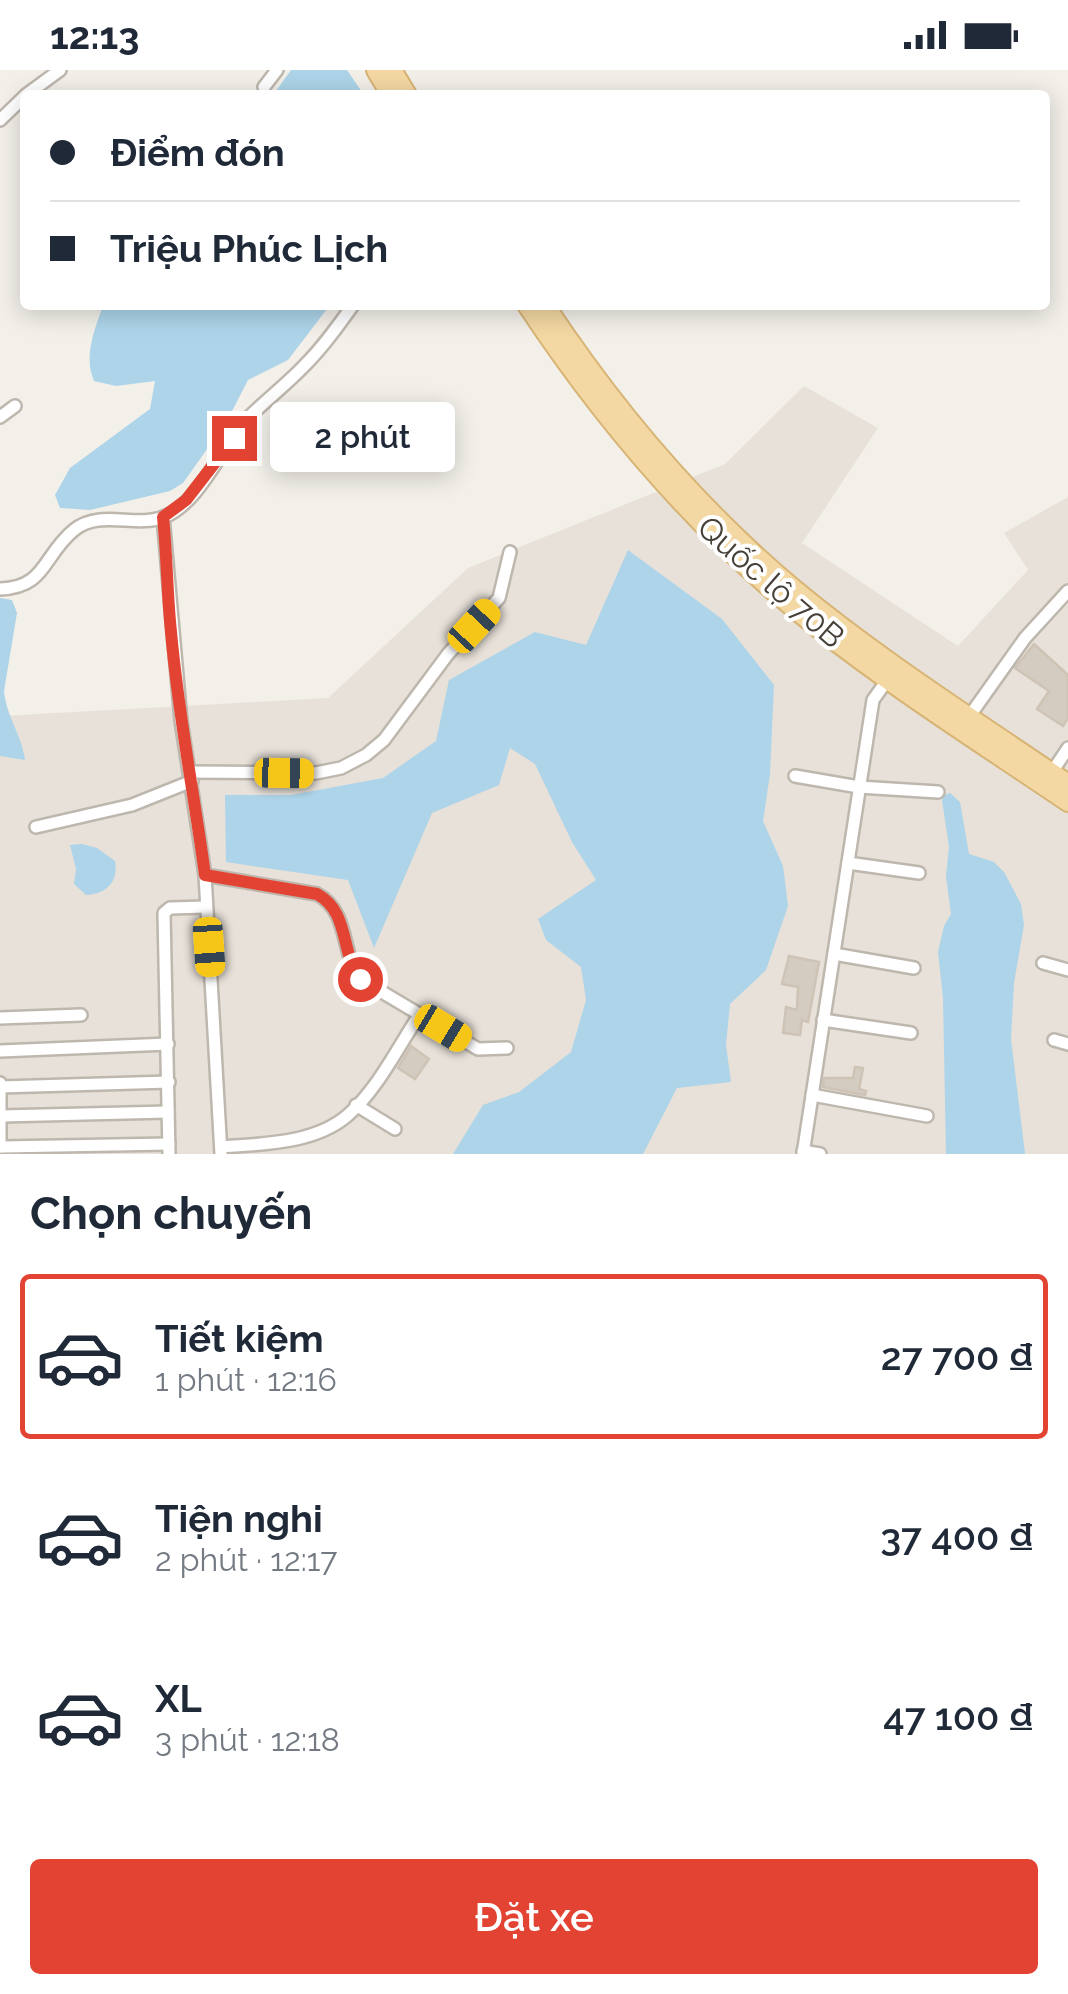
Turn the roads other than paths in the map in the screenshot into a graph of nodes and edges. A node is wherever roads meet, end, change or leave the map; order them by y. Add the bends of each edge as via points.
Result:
1 (60, 70) edge
2 (277, 70) edge
3 (264, 87) dead end
4 (32, 90) edge
5 (20, 100) edge
6 (0, 120) edge
7 (349, 310) edge
8 (547, 317) edge
9 (15, 406) dead end
10 (0, 417) edge
11 (163, 517) junction
12 (510, 552) dead end
13 (0, 589) edge
14 (1068, 591) edge
15 (888, 679) junction
16 (970, 726) junction
17 (1068, 748) edge
18 (1052, 772) junction
19 (192, 776) junction
20 (795, 776) dead end
21 (1068, 784) edge
22 (859, 787) junction
23 (938, 792) dead end
24 (1068, 802) edge
25 (36, 826) dead end
26 (848, 864) junction
27 (919, 873) dead end
28 (205, 875) junction
29 (206, 907) junction
30 (834, 954) junction
31 (1044, 963) dead end
32 (914, 968) dead end
33 (1068, 970) edge
34 (420, 1014) junction
35 (81, 1015) dead end
36 (0, 1018) edge
37 (823, 1020) junction
38 (911, 1033) dead end
39 (1054, 1040) dead end
40 (168, 1044) junction
41 (1068, 1044) edge
42 (507, 1048) dead end
43 (0, 1051) edge
44 (169, 1082) junction
45 (0, 1084) edge
46 (812, 1095) junction
47 (356, 1105) junction
48 (168, 1112) junction
49 (1, 1116) edge
50 (927, 1116) dead end
51 (395, 1130) dead end
52 (1, 1147) edge
53 (169, 1149) edge
54 (221, 1151) edge
55 (803, 1153) edge
56 (820, 1154) edge

1 - 4 street
2 - 3 street
5 - 6 street
7 - 11 street via 308,362 246,420 186,500
8 - 15 main road, Quốc lộ 70B via 606,416 653,473 782,598
8 - 16 main road, Quốc lộ 70B via 666,465 744,545
9 - 10 street
11 - 13 street via 104,519 76,528 31,583
11 - 19 street via 170,628
12 - 19 street via 499,598 366,755 316,774
14 - 16 street via 1025,638
15 - 16 main road, Quốc lộ 70B
15 - 22 street via 873,700
16 - 18 main road, Quốc lộ 70B
16 - 24 main road, Quốc lộ 70B
17 - 18 street
18 - 21 main road, Quốc lộ 70B
19 - 25 street via 132,805
19 - 28 street
20 - 22 street
22 - 23 street
22 - 26 street
26 - 27 street
26 - 30 street
28 - 29 street
28 - 34 street via 328,900 360,979
29 - 40 street via 164,913
29 - 54 street
30 - 32 street
30 - 37 street
31 - 33 street
34 - 42 street via 478,1048
34 - 47 street
35 - 36 street
37 - 38 street
37 - 46 street
39 - 41 street
40 - 43 street
40 - 44 street
44 - 45 street
44 - 48 street
45 - 49 street
46 - 50 street
46 - 55 street
47 - 51 street
47 - 54 street via 336,1123 292,1140
48 - 49 street
48 - 53 street
49 - 52 street
52 - 53 street
55 - 56 street

